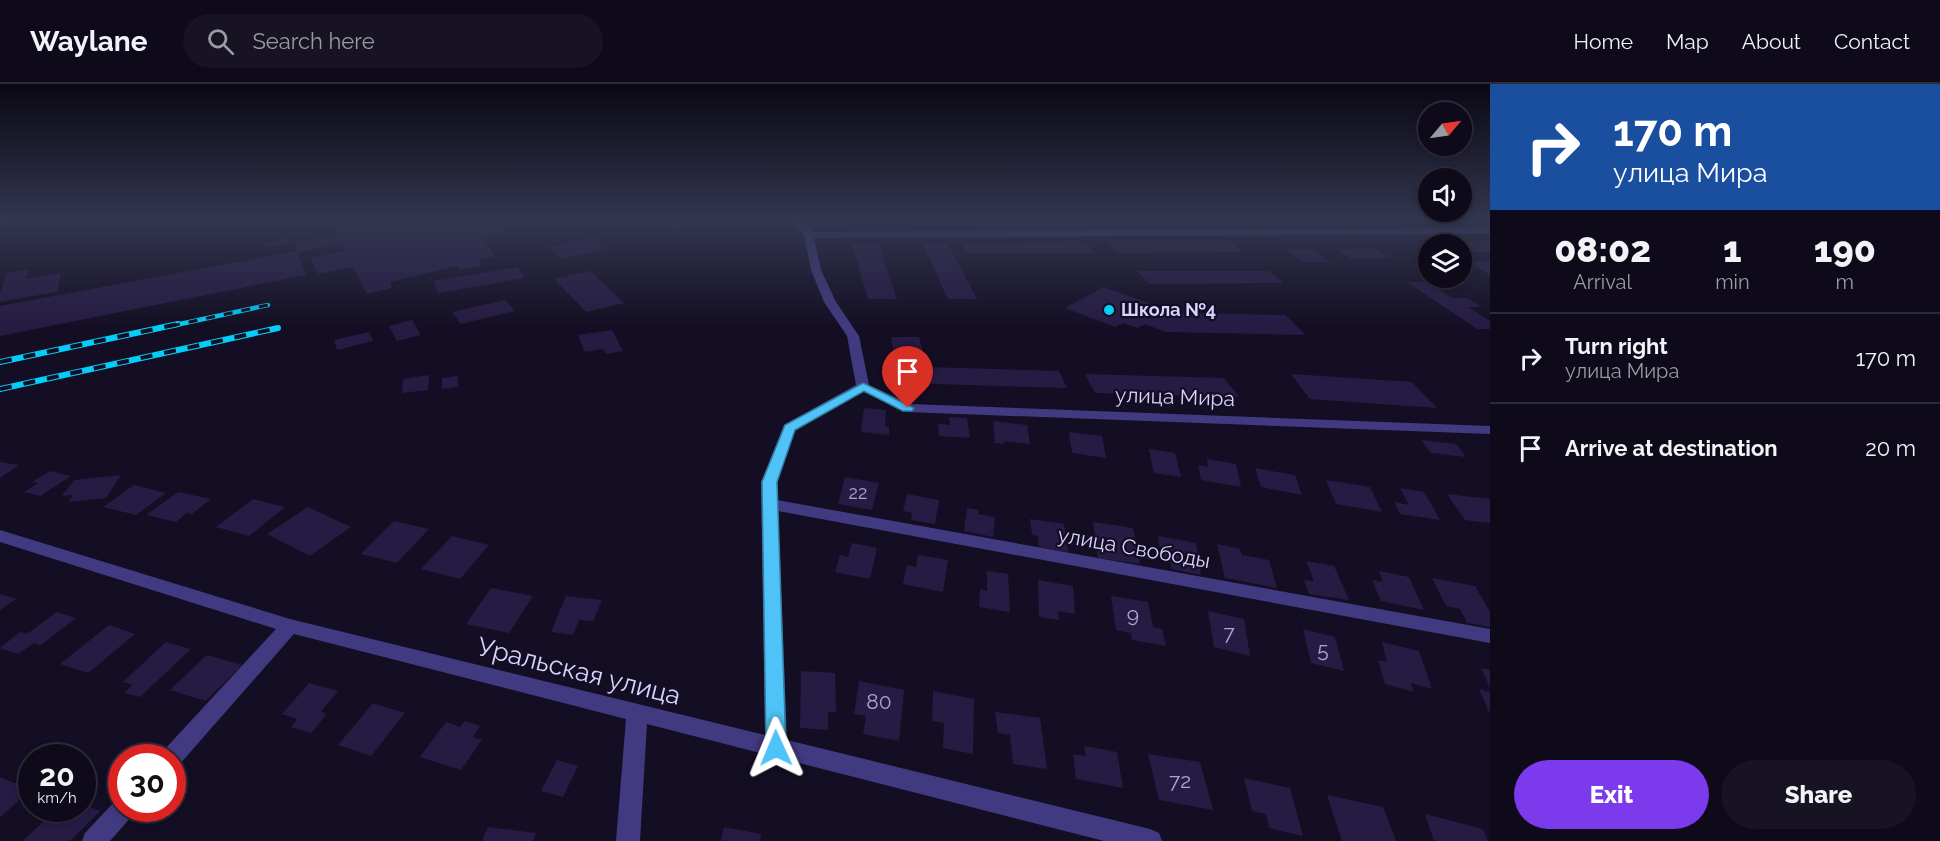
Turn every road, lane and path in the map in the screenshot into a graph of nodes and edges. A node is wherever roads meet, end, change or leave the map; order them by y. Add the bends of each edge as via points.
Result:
1 (813, 256) edge
2 (863, 387) junction
3 (1485, 430) edge
4 (1490, 444) edge
5 (770, 504) junction
6 (0, 536) edge
7 (290, 626) junction
8 (1490, 636) edge
9 (637, 713) junction
10 (184, 744) edge
11 (776, 748) junction
12 (111, 822) edge
13 (94, 841) edge
14 (628, 841) edge
15 (1150, 841) edge

1 - 2 street via 830,302 853,336
2 - 3 street, улица Мира via 908,408
2 - 5 street via 789,428 770,482
3 - 4 street
5 - 8 street, улица Свободы
5 - 11 street
6 - 7 street, Уральская улица
7 - 9 street, Уральская улица
7 - 10 street
9 - 11 street, Уральская улица
9 - 14 street
11 - 15 street, Уральская улица
12 - 13 street

